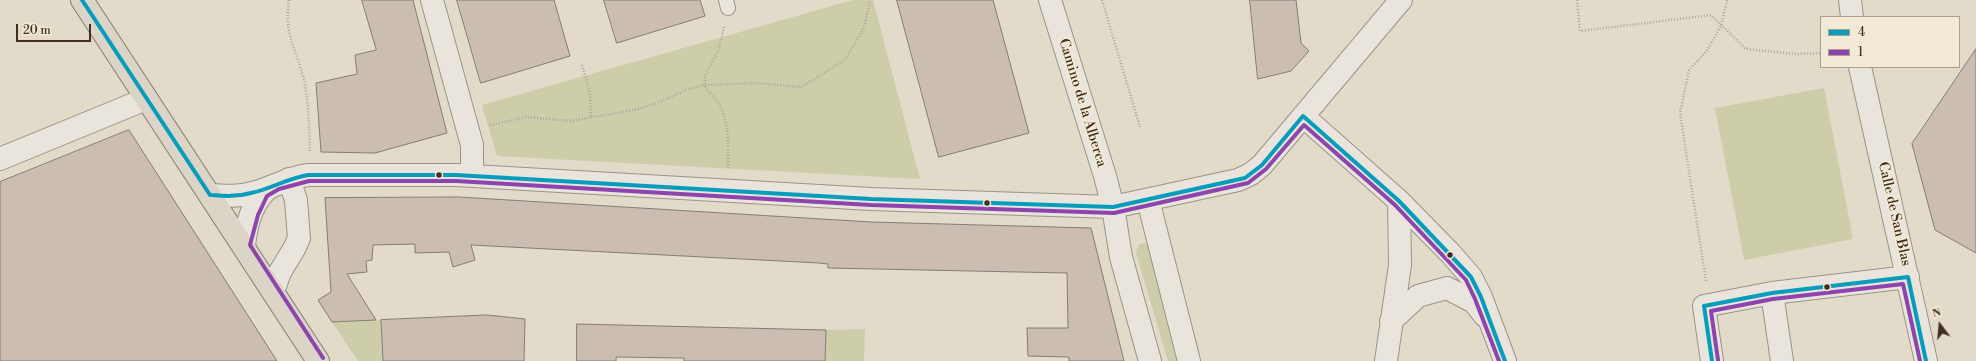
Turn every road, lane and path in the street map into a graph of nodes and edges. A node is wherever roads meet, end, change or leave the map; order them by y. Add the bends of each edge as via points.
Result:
1 (82, 0) edge
2 (289, 0) edge
3 (432, 0) edge
4 (870, 0) edge
5 (1050, 0) edge
6 (1102, 0) edge
7 (1401, 0) edge
8 (1576, 0) edge
9 (1726, 0) edge
10 (1850, 0) edge
11 (1852, 16) edge
12 (724, 25) dead end
13 (1721, 26) junction
14 (1820, 53) edge
15 (582, 65) dead end
16 (1860, 68) edge
17 (705, 85) junction
18 (146, 99) junction
19 (591, 116) junction
20 (1303, 116) junction
21 (485, 126) dead end
22 (1140, 127) dead end
23 (310, 152) dead end
24 (0, 159) edge
25 (728, 172) dead end
26 (472, 176) junction
27 (280, 182) junction
28 (210, 195) junction
29 (1148, 200) junction
30 (1399, 201) junction
31 (1113, 207) junction
32 (244, 246) junction
33 (1908, 277) junction
34 (1707, 287) dead end
35 (274, 292) junction
36 (1772, 293) junction
37 (1391, 321) junction
38 (1491, 323) junction
39 (318, 361) edge
40 (1150, 361) edge
41 (1189, 361) edge
42 (1386, 361) edge
43 (1505, 361) edge
44 (1712, 361) edge
45 (1782, 361) edge
46 (1926, 361) edge

1 - 18 highway
2 - 23 path via 287,16 290,39 304,80
3 - 26 street via 472,145
4 - 17 path via 864,28 845,60 804,86 796,88 756,83
5 - 31 street, Camino de la Alberca
6 - 22 path
7 - 20 street
8 - 13 path via 1580,30 1711,15
9 - 13 path
10 - 11 street
12 - 17 path via 720,44 705,78
13 - 14 path via 1746,49 1796,54
13 - 34 path via 1706,52 1689,70 1680,113
15 - 19 path via 590,94
16 - 33 street, Calle de San Blas
17 - 19 path via 686,90 647,107
17 - 25 path via 707,91 718,102 727,125
18 - 24 street
18 - 28 highway
19 - 21 path via 570,121 518,118
20 - 29 street via 1262,165 1245,178
20 - 30 street
26 - 27 street via 319,175
26 - 31 street via 870,199
27 - 28 street via 257,192 242,195
27 - 32 street via 263,192 256,204
27 - 35 street via 296,200 299,238 280,272
28 - 32 highway
29 - 31 street
29 - 41 street
30 - 37 street via 1400,265
30 - 38 street via 1471,278 1482,296
31 - 40 street, Camino de la Alberca via 1121,257
32 - 35 highway
33 - 36 street
33 - 46 street, Calle de San Blas
35 - 39 highway
36 - 44 street via 1704,306
36 - 45 street
37 - 38 street via 1418,296 1447,288 1474,302
37 - 42 street
38 - 43 street

